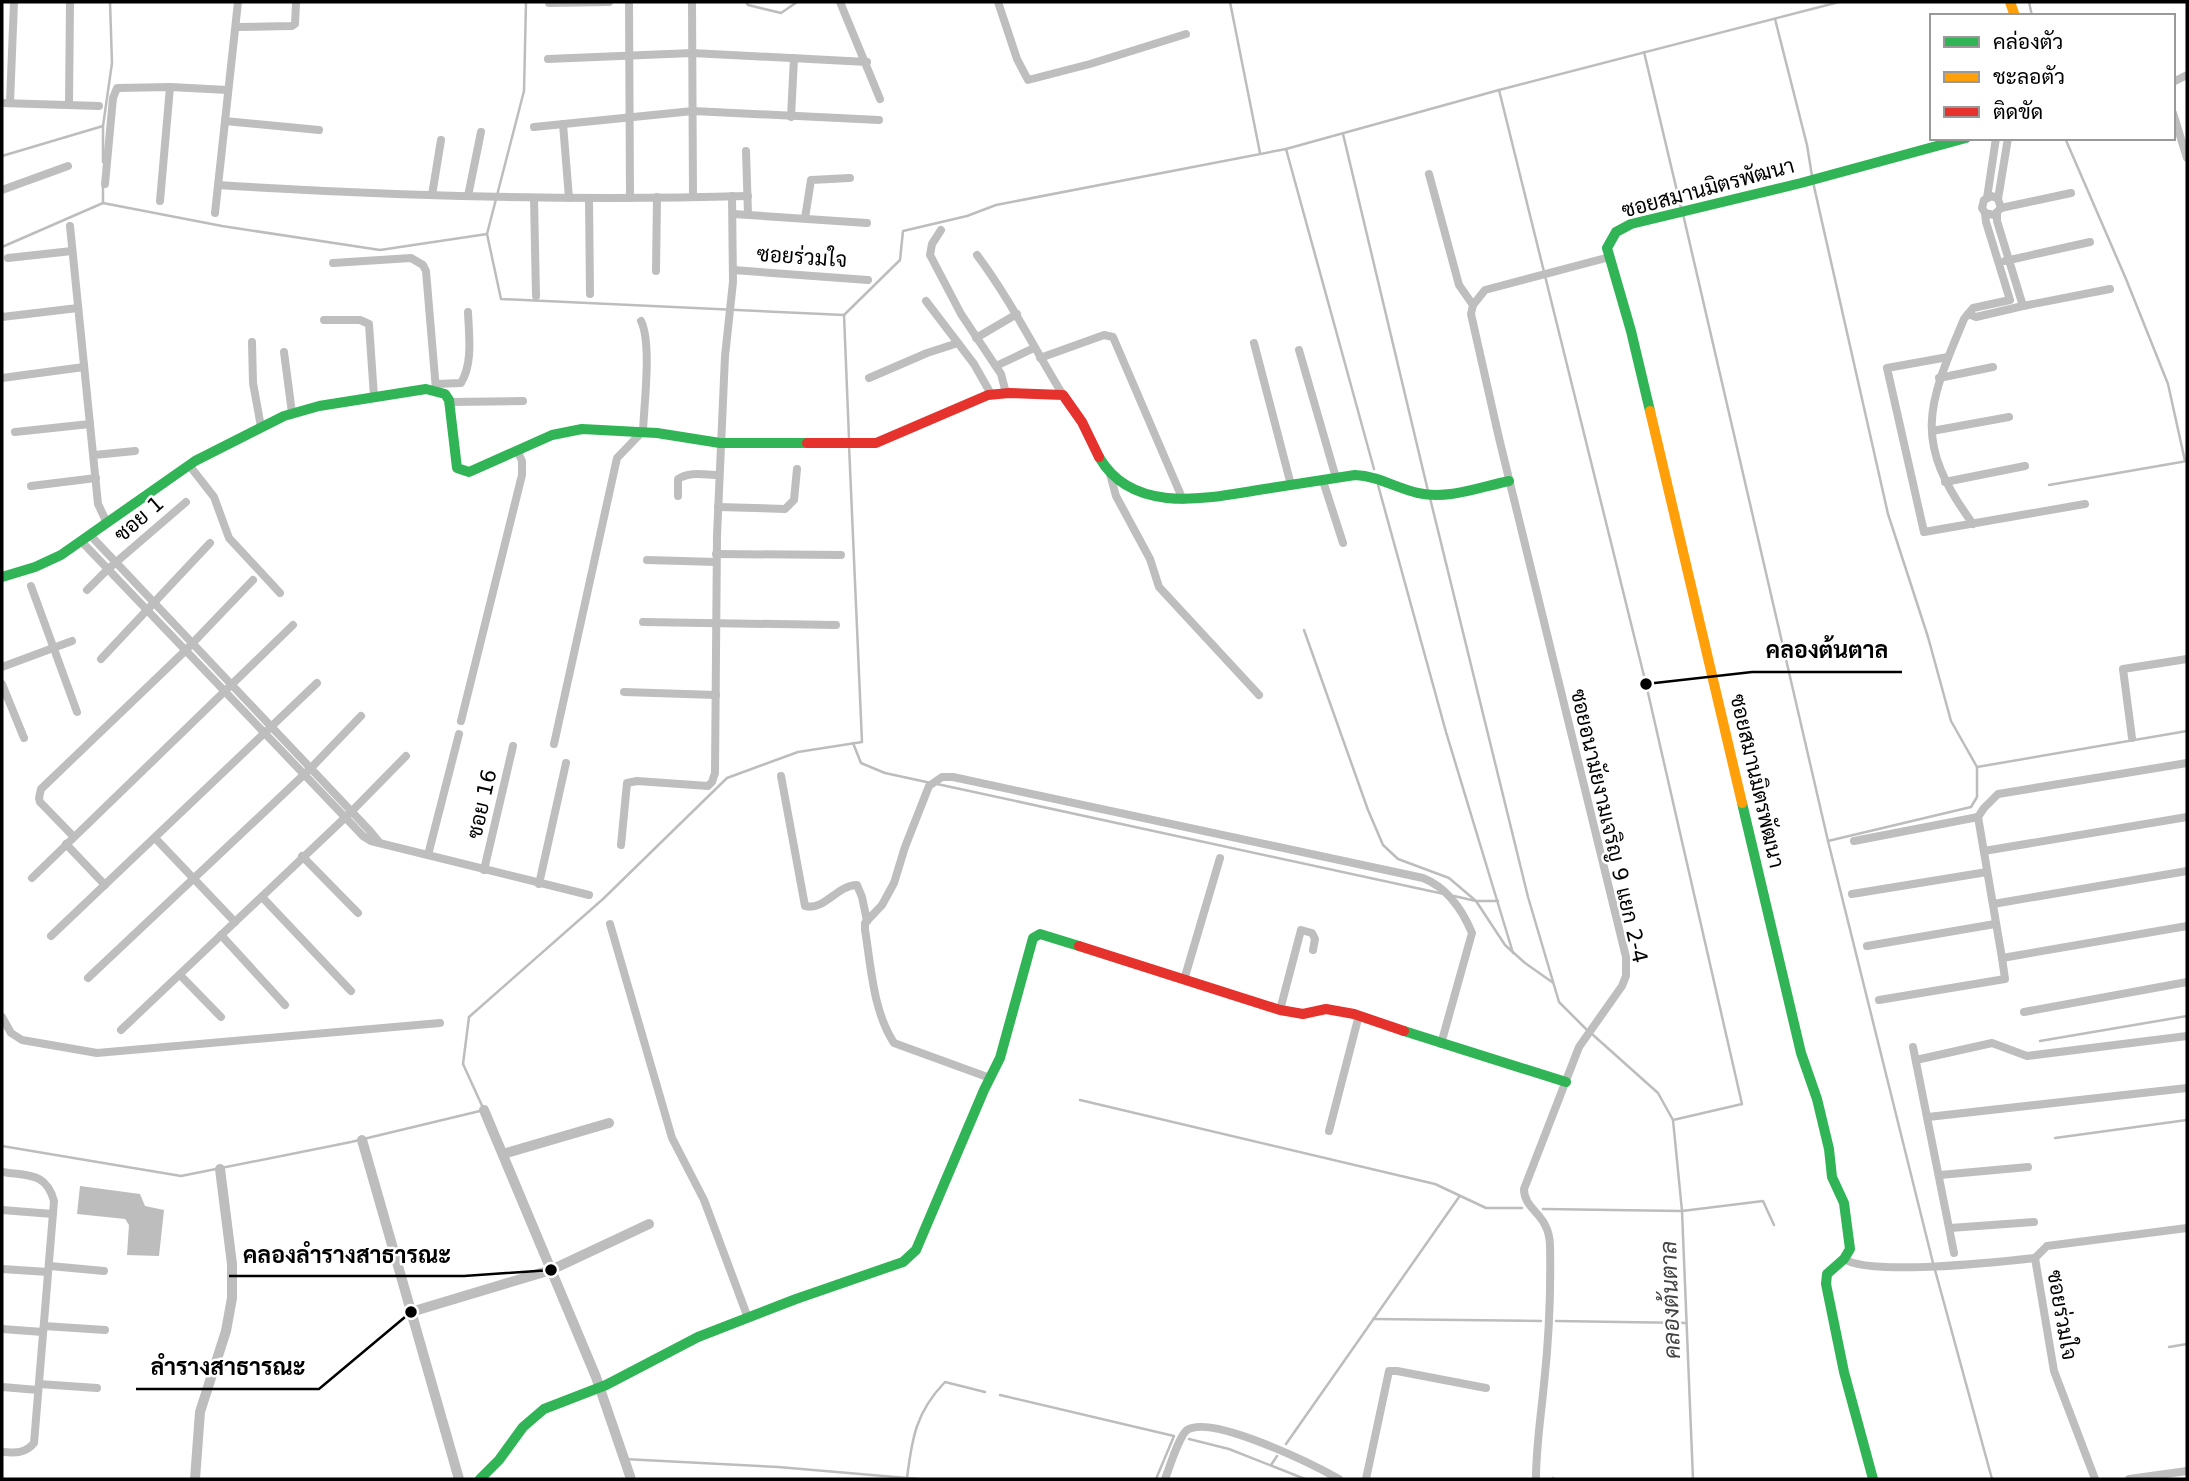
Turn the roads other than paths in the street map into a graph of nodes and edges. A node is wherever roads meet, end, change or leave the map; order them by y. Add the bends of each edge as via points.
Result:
1 (13, 2) edge
2 (70, 2) edge
3 (238, 2) edge
4 (609, 2) edge
5 (629, 2) edge
6 (692, 2) edge
7 (840, 2) edge
8 (998, 2) edge
9 (296, 3) edge
10 (549, 3) edge
11 (236, 27) junction
12 (1185, 34) dead end
13 (692, 53) junction
14 (629, 56) junction
15 (794, 58) junction
16 (548, 59) dead end
17 (867, 62) junction
18 (170, 87) junction
19 (228, 90) junction
20 (880, 99) dead end
21 (6, 103) edge
22 (69, 104) junction
23 (99, 106) dead end
24 (693, 111) junction
25 (629, 116) junction
26 (790, 117) junction
27 (2175, 119) edge
28 (879, 120) dead end
29 (225, 121) junction
30 (563, 124) junction
31 (534, 127) dead end
32 (320, 130) dead end
33 (481, 132) dead end
34 (441, 140) dead end
35 (1959, 140) edge
36 (1996, 140) edge
37 (2008, 140) edge
38 (746, 151) dead end
39 (2187, 158) edge
40 (68, 166) dead end
41 (1429, 174) dead end
42 (850, 178) dead end
43 (106, 184) dead end
44 (218, 185) junction
45 (2, 190) edge
46 (2071, 193) dead end
47 (432, 195) junction
48 (468, 196) junction
49 (732, 196) junction
50 (748, 196) junction
51 (657, 197) junction
52 (693, 197) junction
53 (534, 198) junction
54 (569, 198) junction
55 (589, 198) junction
56 (630, 198) junction
57 (1987, 198) junction
58 (160, 201) dead end
59 (1999, 207) junction
60 (215, 213) dead end
61 (1985, 213) junction
62 (733, 214) junction
63 (748, 214) junction
64 (805, 218) junction
65 (867, 223) dead end
66 (70, 226) dead end
67 (941, 230) dead end
68 (2090, 242) dead end
69 (72, 251) junction
70 (977, 255) dead end
71 (1610, 257) junction
72 (8, 258) dead end
73 (2009, 261) junction
74 (333, 263) dead end
75 (1998, 263) junction
76 (733, 270) junction
77 (656, 271) dead end
78 (868, 280) dead end
79 (2110, 289) dead end
80 (590, 294) dead end
81 (536, 296) dead end
82 (926, 301) dead end
83 (2011, 304) junction
84 (1473, 305) junction
85 (2023, 306) junction
86 (78, 308) junction
87 (468, 312) dead end
88 (1017, 314) junction
89 (2, 317) edge
90 (324, 320) dead end
91 (641, 321) dead end
92 (976, 338) junction
93 (253, 342) dead end
94 (958, 343) junction
95 (1254, 343) dead end
96 (1034, 348) junction
97 (1299, 349) dead end
98 (284, 352) dead end
99 (1948, 357) junction
100 (1040, 358) junction
101 (996, 366) junction
102 (1993, 367) dead end
103 (84, 368) junction
104 (2, 377) edge
105 (869, 378) dead end
106 (1939, 378) junction
107 (436, 387) junction
108 (1006, 393) junction
109 (991, 394) junction
110 (1063, 395) junction
111 (374, 397) junction
112 (523, 401) dead end
113 (450, 402) junction
114 (292, 413) junction
115 (2009, 417) dead end
116 (90, 424) junction
117 (261, 427) junction
118 (642, 431) junction
119 (1932, 431) junction
120 (15, 432) dead end
121 (720, 443) junction
122 (135, 451) dead end
123 (518, 453) junction
124 (93, 455) junction
125 (189, 465) junction
126 (2025, 466) dead end
127 (797, 469) dead end
128 (1110, 474) junction
129 (719, 475) junction
130 (96, 478) junction
131 (1336, 478) junction
132 (1323, 481) junction
133 (1509, 481) junction
134 (1945, 482) junction
135 (1291, 485) junction
136 (31, 486) dead end
137 (677, 496) dead end
138 (1183, 500) junction
139 (186, 502) dead end
140 (2085, 504) dead end
141 (718, 507) junction
142 (107, 523) junction
143 (1973, 524) junction
144 (87, 539) junction
145 (210, 543) dead end
146 (1343, 543) dead end
147 (841, 555) dead end
148 (716, 558) junction
149 (647, 559) dead end
150 (116, 562) junction
151 (107, 570) junction
152 (2, 577) edge
153 (253, 580) dead end
154 (31, 586) dead end
155 (87, 590) dead end
156 (280, 593) dead end
157 (155, 601) junction
158 (146, 610) junction
159 (643, 622) dead end
160 (716, 623) junction
161 (293, 625) dead end
162 (836, 625) dead end
163 (72, 641) dead end
164 (192, 643) junction
165 (54, 648) junction
166 (185, 651) junction
167 (101, 659) dead end
168 (2187, 659) edge
169 (2, 667) edge
170 (317, 683) dead end
171 (2, 684) edge
172 (232, 684) junction
173 (224, 691) junction
174 (624, 692) dead end
175 (716, 695) junction
176 (1259, 695) dead end
177 (77, 712) dead end
178 (361, 716) dead end
179 (461, 721) dead end
180 (271, 726) junction
181 (264, 733) junction
182 (459, 734) dead end
183 (24, 738) dead end
184 (2132, 738) dead end
185 (554, 744) dead end
186 (513, 746) dead end
187 (406, 755) dead end
188 (566, 763) dead end
189 (2187, 763) edge
190 (311, 768) junction
191 (302, 774) junction
192 (781, 776) dead end
193 (348, 815) junction
194 (1978, 817) junction
195 (2187, 817) edge
196 (73, 836) junction
197 (155, 838) junction
198 (1854, 841) dead end
199 (66, 844) junction
200 (621, 845) dead end
201 (1984, 851) junction
202 (428, 855) junction
203 (302, 856) junction
204 (1220, 858) dead end
205 (484, 870) junction
206 (2187, 871) edge
207 (1987, 872) junction
208 (32, 878) dead end
209 (193, 879) junction
210 (540, 884) junction
211 (105, 885) junction
212 (1852, 894) dead end
213 (589, 895) dead end
214 (262, 897) junction
215 (1993, 904) junction
216 (358, 913) dead end
217 (867, 921) junction
218 (235, 922) junction
219 (610, 924) dead end
220 (1995, 924) junction
221 (2187, 926) edge
222 (221, 935) junction
223 (51, 936) dead end
224 (1867, 946) dead end
225 (1313, 950) dead end
226 (2003, 958) junction
227 (180, 975) junction
228 (88, 978) dead end
229 (1184, 980) junction
230 (2187, 982) edge
231 (351, 990) dead end
232 (1879, 1000) dead end
233 (285, 1005) dead end
234 (1280, 1010) junction
235 (2024, 1012) dead end
236 (1359, 1015) junction
237 (2, 1017) edge
238 (221, 1017) dead end
239 (440, 1023) dead end
240 (121, 1030) dead end
241 (2187, 1036) edge
242 (1441, 1044) junction
243 (1913, 1047) dead end
244 (1916, 1060) junction
245 (990, 1078) junction
246 (1566, 1082) junction
247 (2187, 1088) edge
248 (1928, 1117) junction
249 (1329, 1131) dead end
250 (2028, 1167) dead end
251 (2, 1172) edge
252 (1940, 1175) junction
253 (2, 1210) edge
254 (53, 1214) junction
255 (2034, 1222) dead end
256 (1950, 1228) junction
257 (2187, 1228) edge
258 (1954, 1253) dead end
259 (2035, 1258) junction
260 (1844, 1259) junction
261 (2, 1269) edge
262 (49, 1269) junction
263 (104, 1271) dead end
264 (748, 1318) junction
265 (2, 1329) edge
266 (44, 1329) junction
267 (105, 1330) dead end
268 (2, 1387) edge
269 (39, 1387) junction
270 (97, 1388) dead end
271 (1486, 1388) dead end
272 (2, 1452) edge
273 (2187, 1471) edge
274 (480, 1479) edge
275 (1165, 1479) edge
276 (1339, 1479) edge
277 (1366, 1479) edge
278 (1536, 1479) edge
279 (1872, 1479) edge
280 (2095, 1479) edge
281 (2129, 1479) edge

1 - 21 street
2 - 22 street
3 - 11 street
4 - 10 street
5 - 14 street
6 - 13 street
7 - 17 street
8 - 12 street via 1028,80
9 - 11 street via 292,26
11 - 19 street
13 - 14 street
13 - 15 street
13 - 24 street
14 - 16 street
14 - 25 street
15 - 17 street
15 - 26 street
17 - 20 street
18 - 19 street
18 - 43 street via 124,86 115,91
18 - 58 street
19 - 29 street
21 - 22 street
22 - 23 street
24 - 25 street
24 - 26 street
24 - 52 street
25 - 30 street
25 - 56 street
26 - 28 street
27 - 39 street
29 - 32 street
29 - 44 street
30 - 31 street
30 - 54 street
33 - 48 street
34 - 47 street
35 - 71 street, ซอยสมานมิตรพัฒนา via 1801,184 1631,223 1616,232 1607,248
36 - 57 street
37 - 59 street
38 - 50 street
40 - 45 street
41 - 84 street via 1459,285
42 - 64 street via 811,180
44 - 47 street
44 - 60 street
46 - 59 street
47 - 48 street
48 - 53 street
49 - 50 street
49 - 52 street
49 - 62 street
50 - 63 street
51 - 52 street
51 - 56 street
51 - 77 street
53 - 54 street
53 - 81 street
54 - 55 street
55 - 56 street
55 - 80 street
57 - 59 street via 1992,197
57 - 61 street via 1982,205
59 - 61 street via 1991,215
59 - 73 street via 1997,221
61 - 75 street
62 - 63 street
62 - 76 street
63 - 64 street
64 - 65 street
66 - 69 street
67 - 92 street via 930,255
68 - 73 street
69 - 72 street
69 - 86 street
70 - 88 street
71 - 84 street via 1485,290
71 - 260 street, ซอยสมานมิตรพัฒนา via 1801,1053 1817,1099 1832,1177 1844,1203 1851,1245
73 - 75 street
73 - 85 street
74 - 107 street via 411,257 423,265
75 - 83 street
76 - 78 street, ซอยร่วมใจ
76 - 121 street
79 - 85 street
82 - 94 street
83 - 85 street
83 - 99 street via 1976,317 1968,314
84 - 133 street, ซอยอนามัยงามเจริญ 9 แยก 2-4 via 1471,314
86 - 89 street
86 - 103 street
87 - 107 street via 465,377 461,383
88 - 92 street
88 - 96 street
90 - 111 street via 369,324
91 - 118 street via 646,385
92 - 101 street
93 - 117 street via 253,383
94 - 105 street
94 - 109 street
95 - 135 street
96 - 100 street
96 - 101 street
97 - 131 street
98 - 114 street
99 - 106 street
99 - 143 street via 1887,368 1924,533
100 - 110 street
100 - 138 street via 1104,335 1113,337
101 - 108 street
102 - 106 street
103 - 104 street
103 - 116 street
106 - 119 street
107 - 111 street
107 - 113 street
108 - 109 street
108 - 110 street
109 - 121 street via 876,443
110 - 128 street
111 - 114 street
112 - 113 street
113 - 123 street via 457,468 476,471
114 - 117 street
115 - 119 street
116 - 120 street
116 - 124 street
117 - 125 street
118 - 121 street
118 - 123 street via 568,431
118 - 185 street via 617,458
119 - 134 street
121 - 129 street
122 - 124 street
123 - 179 street via 522,475
124 - 130 street
125 - 142 street
125 - 156 street via 214,497 229,538
126 - 134 street
127 - 141 street via 794,500 785,509
128 - 138 street via 1134,488
128 - 176 street via 1159,587
129 - 137 street via 681,476
129 - 141 street
130 - 136 street
130 - 142 street via 98,505
131 - 132 street
131 - 133 street via 1372,476 1429,495
132 - 135 street
132 - 146 street
133 - 246 street, ซอยอนามัยงามเจริญ 9 แยก 2-4 via 1626,957 1622,986 1586,1035
134 - 143 street
135 - 138 street
139 - 150 street, ซอย 1
140 - 143 street
141 - 148 street
142 - 144 street
144 - 150 street
144 - 151 street
144 - 152 street via 48,562
145 - 157 street
147 - 148 street
148 - 149 street
148 - 160 street
150 - 151 street, ซอย 1
150 - 157 street
151 - 155 street, ซอย 1
151 - 158 street
153 - 164 street
154 - 165 street
157 - 158 street
157 - 164 street
158 - 166 street
158 - 167 street
159 - 160 street
160 - 162 street
160 - 175 street
161 - 172 street
163 - 165 street
164 - 166 street
164 - 172 street
165 - 169 street
165 - 177 street
166 - 173 street
166 - 196 street via 41,789 40,802
168 - 184 street via 2123,669
170 - 180 street
171 - 183 street
172 - 173 street
172 - 180 street
173 - 181 street
173 - 196 street
174 - 175 street
175 - 200 street via 712,782 708,786 627,783
178 - 190 street
180 - 181 street
180 - 190 street
181 - 191 street
181 - 197 street
182 - 202 street
186 - 205 street, ซอย 16
187 - 193 street
188 - 210 street
189 - 194 street via 1998,794
190 - 191 street
190 - 193 street
191 - 193 street
191 - 209 street
192 - 217 street via 805,906 818,906 857,885
193 - 202 street via 379,842
193 - 203 street
194 - 198 street
194 - 201 street
195 - 201 street
196 - 199 street
197 - 209 street
197 - 211 street
199 - 208 street
199 - 211 street
201 - 207 street
202 - 205 street
203 - 214 street
203 - 216 street
204 - 229 street
205 - 210 street
206 - 215 street
207 - 212 street
207 - 215 street
209 - 218 street
209 - 228 street
210 - 213 street
211 - 223 street
214 - 218 street
214 - 231 street
215 - 220 street
217 - 242 street via 894,883 929,786 942,777 1107,809 1439,884 1472,933
217 - 245 street via 880,1011 894,1043
218 - 222 street
219 - 264 street via 672,1138 704,1200
220 - 224 street
220 - 226 street
221 - 226 street
222 - 227 street
222 - 233 street
225 - 234 street via 1312,933 1301,930
226 - 232 street via 2005,979
227 - 238 street
227 - 240 street
229 - 234 street
229 - 245 street via 1040,934 1029,948 1000,1058
230 - 235 street
234 - 236 street via 1303,1014 1326,1009
236 - 242 street
236 - 249 street
237 - 239 street via 11,1033 22,1040 97,1052
241 - 244 street via 2027,1056 1992,1043
242 - 246 street
243 - 244 street
244 - 248 street
245 - 264 street via 910,1256 889,1268
246 - 278 street, ซอยอนามัยงามเจริญ 9 แยก 2-4 via 1524,1189 1528,1205 1545,1221 1550,1243 1547,1358
247 - 248 street
248 - 252 street
250 - 252 street
251 - 254 street via 48,1184
252 - 256 street
253 - 254 street
254 - 262 street
255 - 256 street
256 - 258 street
257 - 259 street via 2047,1246
259 - 260 street, ซอยร่วมใจ via 1913,1266 1866,1266
259 - 280 street, ซอยร่วมใจ via 2054,1371
260 - 279 street, ซอยสมานมิตรพัฒนา via 1827,1274 1826,1284
261 - 262 street
262 - 263 street
262 - 266 street
264 - 274 street via 544,1409
265 - 266 street
266 - 267 street
266 - 269 street
268 - 269 street
269 - 270 street
269 - 272 street via 34,1443 21,1452
271 - 277 street via 1389,1371
273 - 281 street
275 - 276 street via 1182,1435 1197,1428 1226,1432 1284,1451

